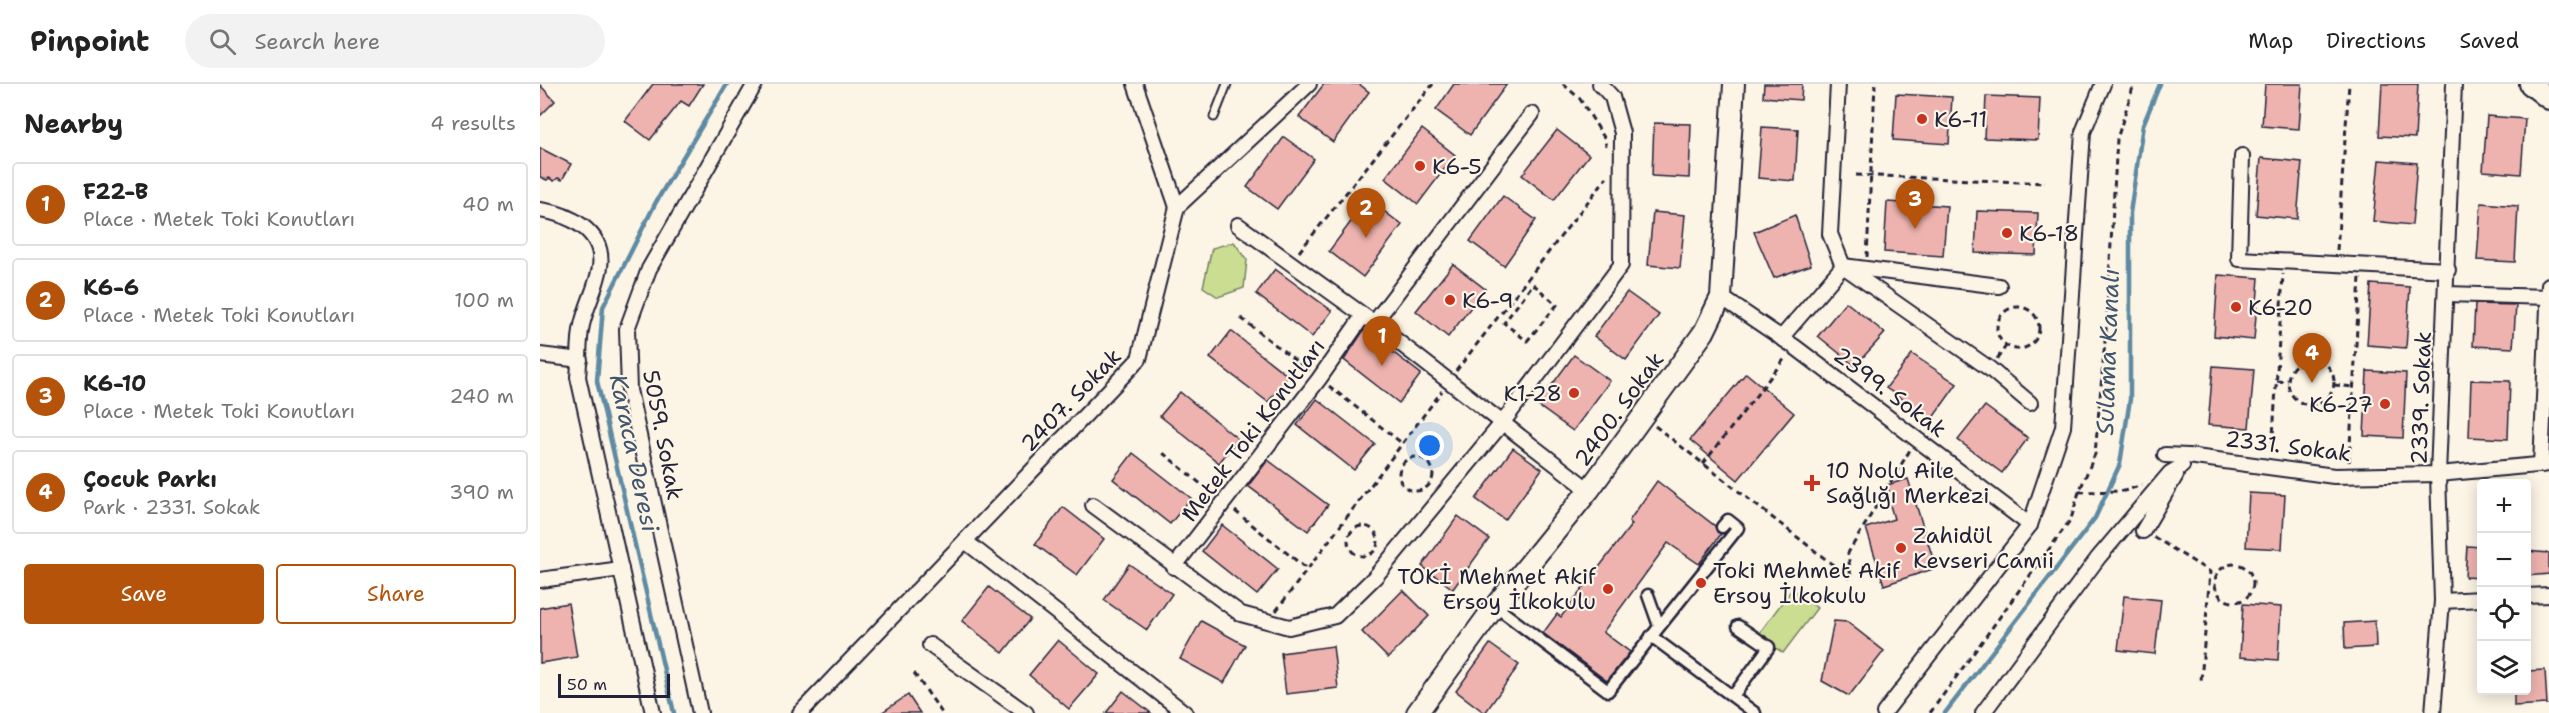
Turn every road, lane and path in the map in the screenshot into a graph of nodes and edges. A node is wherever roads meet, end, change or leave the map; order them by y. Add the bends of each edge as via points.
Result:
1 (754, 84) edge
2 (1135, 84) edge
3 (1227, 84) edge
4 (1309, 84) edge
5 (1433, 84) edge
6 (1563, 84) edge
7 (1600, 84) edge
8 (1734, 84) edge
9 (1838, 84) edge
10 (1875, 84) edge
11 (2103, 84) edge
12 (2349, 84) edge
13 (2454, 84) edge
14 (2530, 84) edge
15 (2549, 99) edge
16 (1532, 114) dead end
17 (1214, 117) dead end
18 (1607, 150) dead end
19 (2242, 156) dead end
20 (1611, 172) dead end
21 (1856, 175) dead end
22 (1870, 175) junction
23 (2045, 183) dead end
24 (1178, 207) junction
25 (540, 210) edge
26 (1238, 225) dead end
27 (1296, 255) dead end
28 (2284, 261) junction
29 (1866, 262) dead end
30 (2336, 264) junction
31 (2360, 265) junction
32 (1843, 266) junction
33 (2448, 270) junction
34 (1999, 286) dead end
35 (2549, 293) edge
36 (2446, 294) junction
37 (1721, 297) junction
38 (2020, 306) joint
39 (1513, 310) joint
40 (1369, 319) junction
41 (1781, 338) junction
42 (1795, 347) junction
43 (540, 355) edge
44 (580, 360) junction
45 (1448, 364) dead end
46 (1453, 376) junction
47 (2277, 381) junction
48 (2288, 382) junction
49 (2334, 385) junction
50 (2353, 387) junction
51 (2030, 403) dead end
52 (1642, 416) junction
53 (1503, 423) junction
54 (1917, 438) junction
55 (2165, 455) dead end
56 (2185, 461) junction
57 (1702, 464) junction
58 (2545, 464) edge
59 (2272, 467) junction
60 (1433, 470) joint
61 (2438, 474) junction
62 (2348, 476) junction
63 (1589, 490) junction
64 (2124, 491) dead end
65 (2079, 492) dead end
66 (1093, 505) dead end
67 (2030, 525) junction
68 (1722, 527) dead end
69 (2143, 531) joint
70 (1376, 534) joint
71 (965, 540) junction
72 (2241, 565) joint
73 (1174, 567) junction
74 (621, 569) junction
75 (540, 580) edge
76 (1648, 595) dead end
77 (2549, 595) edge
78 (2531, 596) edge
79 (2477, 599) edge
80 (2442, 601) junction
81 (1495, 606) junction
82 (1268, 622) junction
83 (1659, 626) junction
84 (1738, 626) dead end
85 (1651, 636) junction
86 (930, 645) dead end
87 (914, 673) dead end
88 (2201, 681) dead end
89 (1733, 696) junction
90 (653, 713) edge
91 (700, 713) edge
92 (800, 713) edge
93 (942, 713) edge
94 (1026, 713) edge
95 (1185, 713) edge
96 (1417, 713) edge
97 (1755, 713) edge
98 (1884, 713) edge
99 (1983, 713) edge
100 (2433, 713) edge

1 - 91 street, 5059. Sokak via 649,270 627,329 629,390
2 - 24 street
3 - 17 lane
4 - 24 street
5 - 27 path
6 - 18 path via 1581,99 1605,139
7 - 53 street via 1612,97 1622,133 1621,265
8 - 37 main road, 2400. Sokak
9 - 32 street via 1830,234
10 - 22 path
11 - 67 street via 2083,132 2063,427
12 - 30 path
13 - 33 street, 2339. Sokak
14 - 15 main road
16 - 40 street, Metek Toki Konutları
19 - 28 street via 2239,259
20 - 46 path
21 - 22 path
22 - 23 path
22 - 29 path
24 - 71 street, 2407. Sokak via 1139,359
25 - 44 street via 573,219 587,229 597,244 600,266 582,327
26 - 40 street
28 - 30 street
28 - 47 path
30 - 31 street
31 - 33 street
31 - 50 path
32 - 34 street
32 - 41 street
32 - 51 street via 1990,369
33 - 36 street, 2339. Sokak
35 - 36 street
35 - 58 street
36 - 61 street, 2339. Sokak
37 - 41 street, 2399. Sokak
37 - 52 main road, 2400. Sokak via 1700,340
38 - 38 path via 2006,310 1997,321 2001,341 2013,349 2026,348 2039,332 2033,312
39 - 39 path via 1504,323 1527,341 1557,305 1533,284
40 - 46 street
40 - 73 street, Metek Toki Konutları
41 - 42 street, 2399. Sokak
42 - 54 street, 2399. Sokak
42 - 57 path
43 - 44 street
44 - 74 street via 579,377
45 - 46 path
46 - 53 street
46 - 82 path
47 - 48 path
47 - 59 path
48 - 49 path via 2298,402 2314,406 2328,399
48 - 49 path via 2298,363 2313,359 2326,365
49 - 50 path
50 - 62 path
52 - 57 path
52 - 63 main road, 2400. Sokak
53 - 63 street
53 - 82 street via 1375,577 1335,616 1289,627
54 - 57 path via 1848,553 1851,579
54 - 67 street, 2399. Sokak
55 - 56 street, 2331. Sokak
56 - 59 street, 2331. Sokak
56 - 69 street
56 - 99 street via 2169,474 2098,558
58 - 61 street, 2331. Sokak
59 - 62 street, 2331. Sokak
60 - 60 path via 1421,458 1410,458 1401,465 1400,482 1408,490 1419,492 1429,486
61 - 62 street, 2331. Sokak
61 - 80 street, 2339. Sokak
63 - 81 main road, 2400. Sokak
64 - 65 path
66 - 73 street
67 - 98 street
68 - 83 street via 1728,520 1738,528
69 - 88 path via 2210,572
70 - 70 path via 1365,526 1356,528 1348,540 1351,550 1359,556 1369,555 1376,548
71 - 92 street, 2407. Sokak
71 - 95 street
72 - 72 path via 2228,565 2216,578 2220,596 2231,602 2244,600 2254,584 2251,572
73 - 82 street via 1241,614
74 - 75 street
74 - 90 street
76 - 83 street
77 - 78 street
79 - 80 street
80 - 100 street, 2339. Sokak
81 - 85 street via 1608,691
81 - 96 main road, 2400. Sokak
83 - 85 street
84 - 89 street via 1769,648
85 - 89 street
86 - 94 street
87 - 93 path
89 - 97 street

